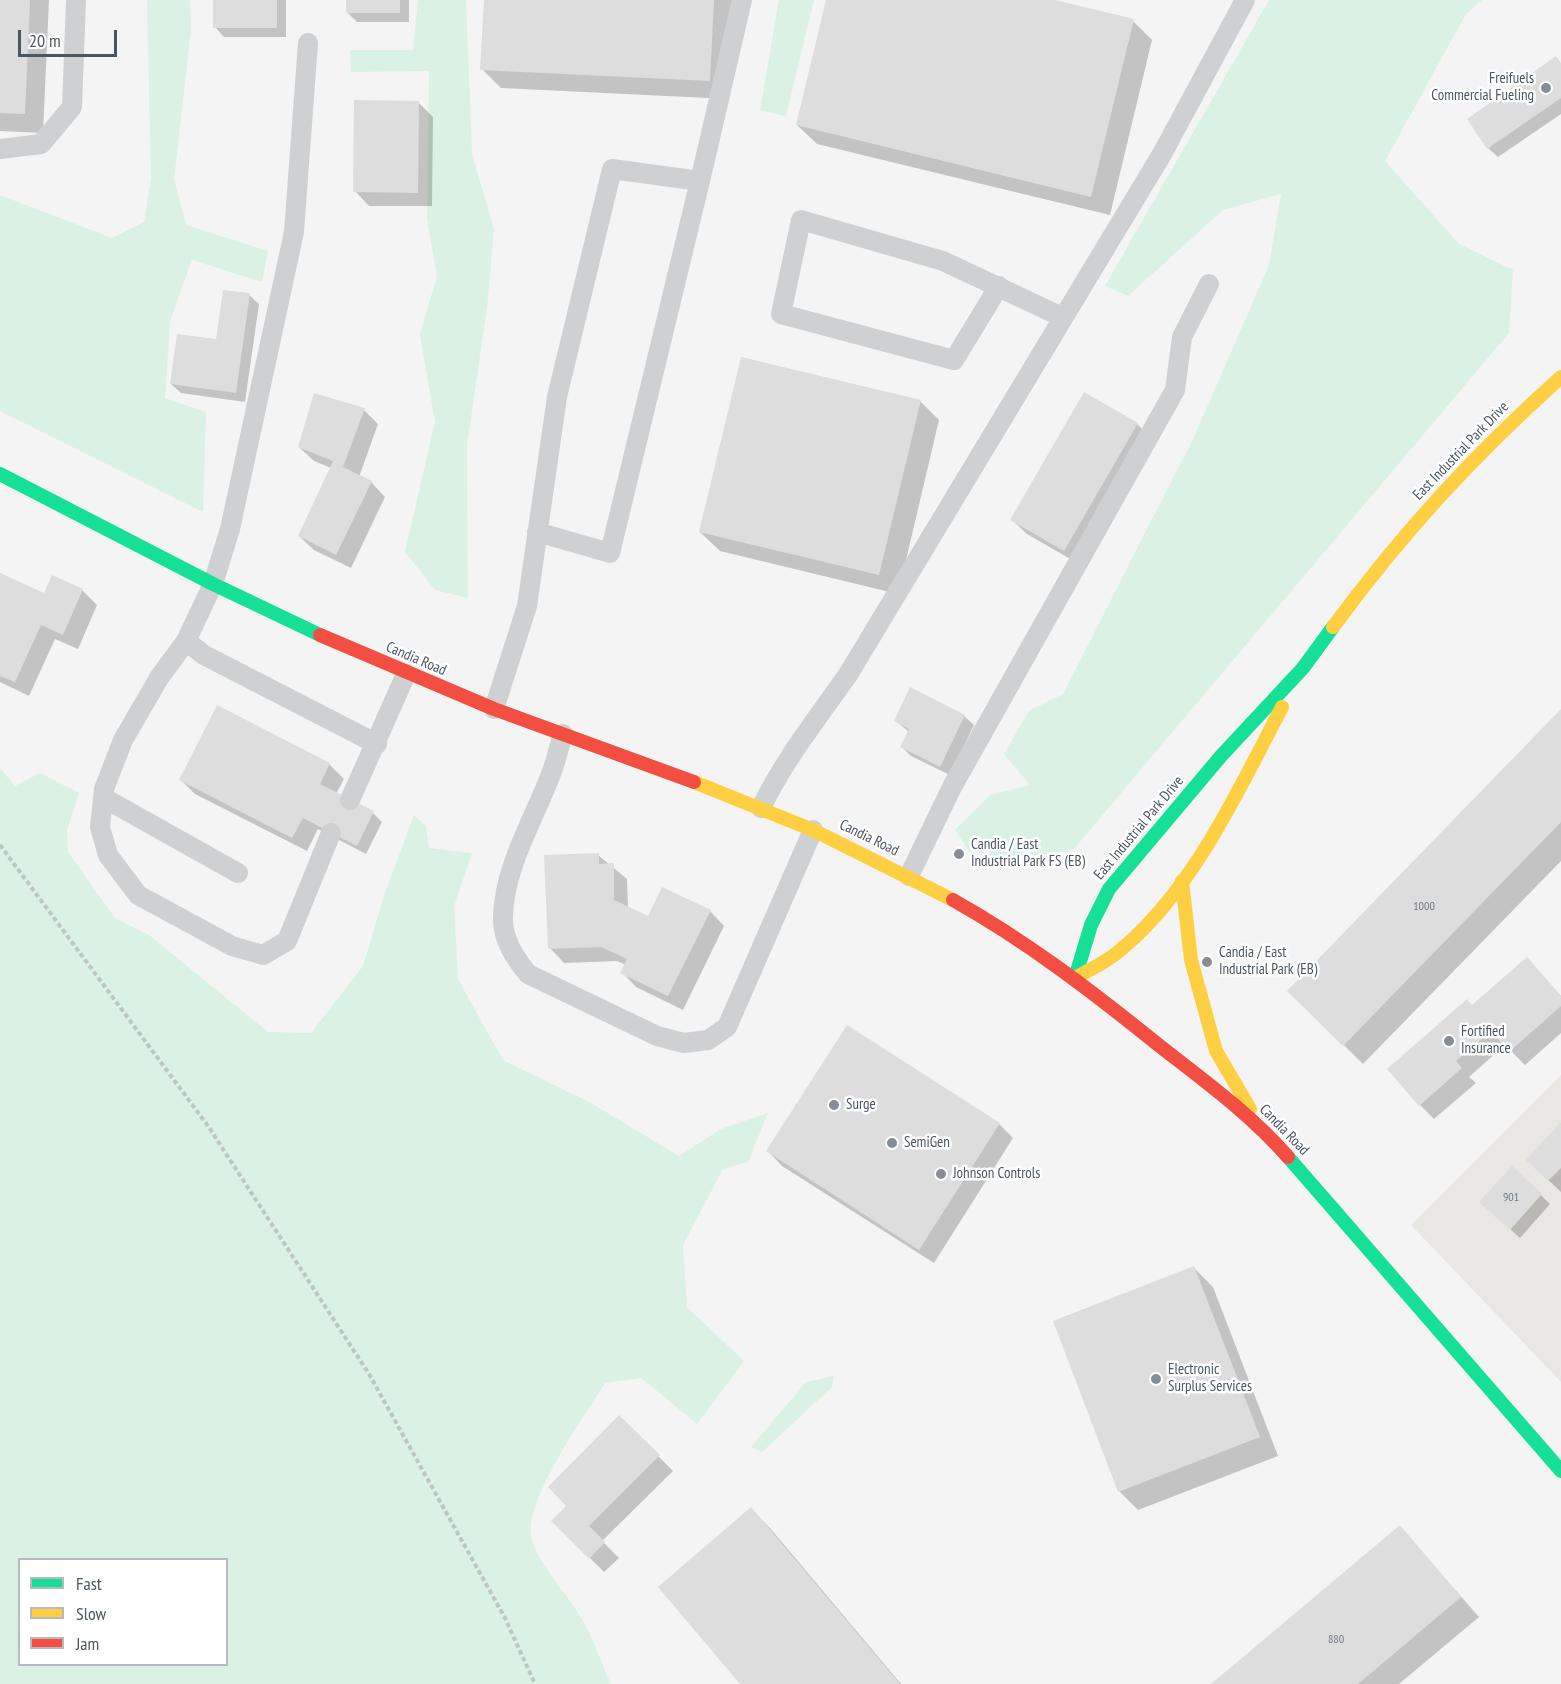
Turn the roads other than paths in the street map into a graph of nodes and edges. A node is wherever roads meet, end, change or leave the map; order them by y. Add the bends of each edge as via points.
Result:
1 (76, 0) edge
2 (742, 0) edge
3 (1245, 0) edge
4 (308, 43) dead end
5 (0, 149) edge
6 (700, 181) junction
7 (1209, 284) dead end
8 (999, 286) junction
9 (1062, 317) junction
10 (1561, 377) edge
11 (0, 474) edge
12 (537, 532) junction
13 (213, 584) junction
14 (186, 641) junction
15 (1303, 669) junction
16 (406, 674) junction
17 (494, 709) junction
18 (563, 734) junction
19 (377, 744) junction
20 (104, 798) junction
21 (350, 800) dead end
22 (761, 808) junction
23 (813, 830) junction
24 (332, 833) dead end
25 (238, 873) dead end
26 (909, 876) junction
27 (1182, 881) junction
28 (1075, 978) junction
29 (1259, 1124) junction
30 (1561, 1471) edge

1 - 5 lane via 72,107 41,144
2 - 6 lane
3 - 9 lane via 1162,154
4 - 13 lane via 294,232 230,529
6 - 12 lane via 612,169 557,397
6 - 12 lane via 610,554
7 - 26 lane via 1182,337 1175,390 952,787
8 - 8 lane via 943,261 801,220 781,314 954,360
8 - 9 lane
9 - 22 lane via 856,663 783,764
10 - 15 main road, East Industrial Park Drive via 1494,437 1438,496 1382,561
11 - 13 main road, Candia Road
12 - 17 lane via 527,606
13 - 14 lane
13 - 16 main road, Candia Road
14 - 19 lane via 204,655
14 - 20 lane via 123,740
15 - 27 main road, East Industrial Park Drive via 1248,772
15 - 28 main road, East Industrial Park Drive via 1221,756 1109,890 1090,925
16 - 17 main road, Candia Road
16 - 19 lane
17 - 18 main road, Candia Road
18 - 22 main road, Candia Road
18 - 23 lane via 553,771 508,886 502,918 506,941 528,974 657,1036 684,1043 708,1040 727,1027
19 - 21 lane
20 - 24 lane via 100,827 108,855 138,895 232,946 263,955 287,941
20 - 25 lane
22 - 23 main road, Candia Road
23 - 26 main road, Candia Road
26 - 28 main road, Candia Road via 998,925
27 - 28 main road, East Industrial Park Drive via 1120,951
27 - 29 main road via 1191,960 1216,1051
28 - 29 main road, Candia Road
29 - 30 main road, Candia Road

